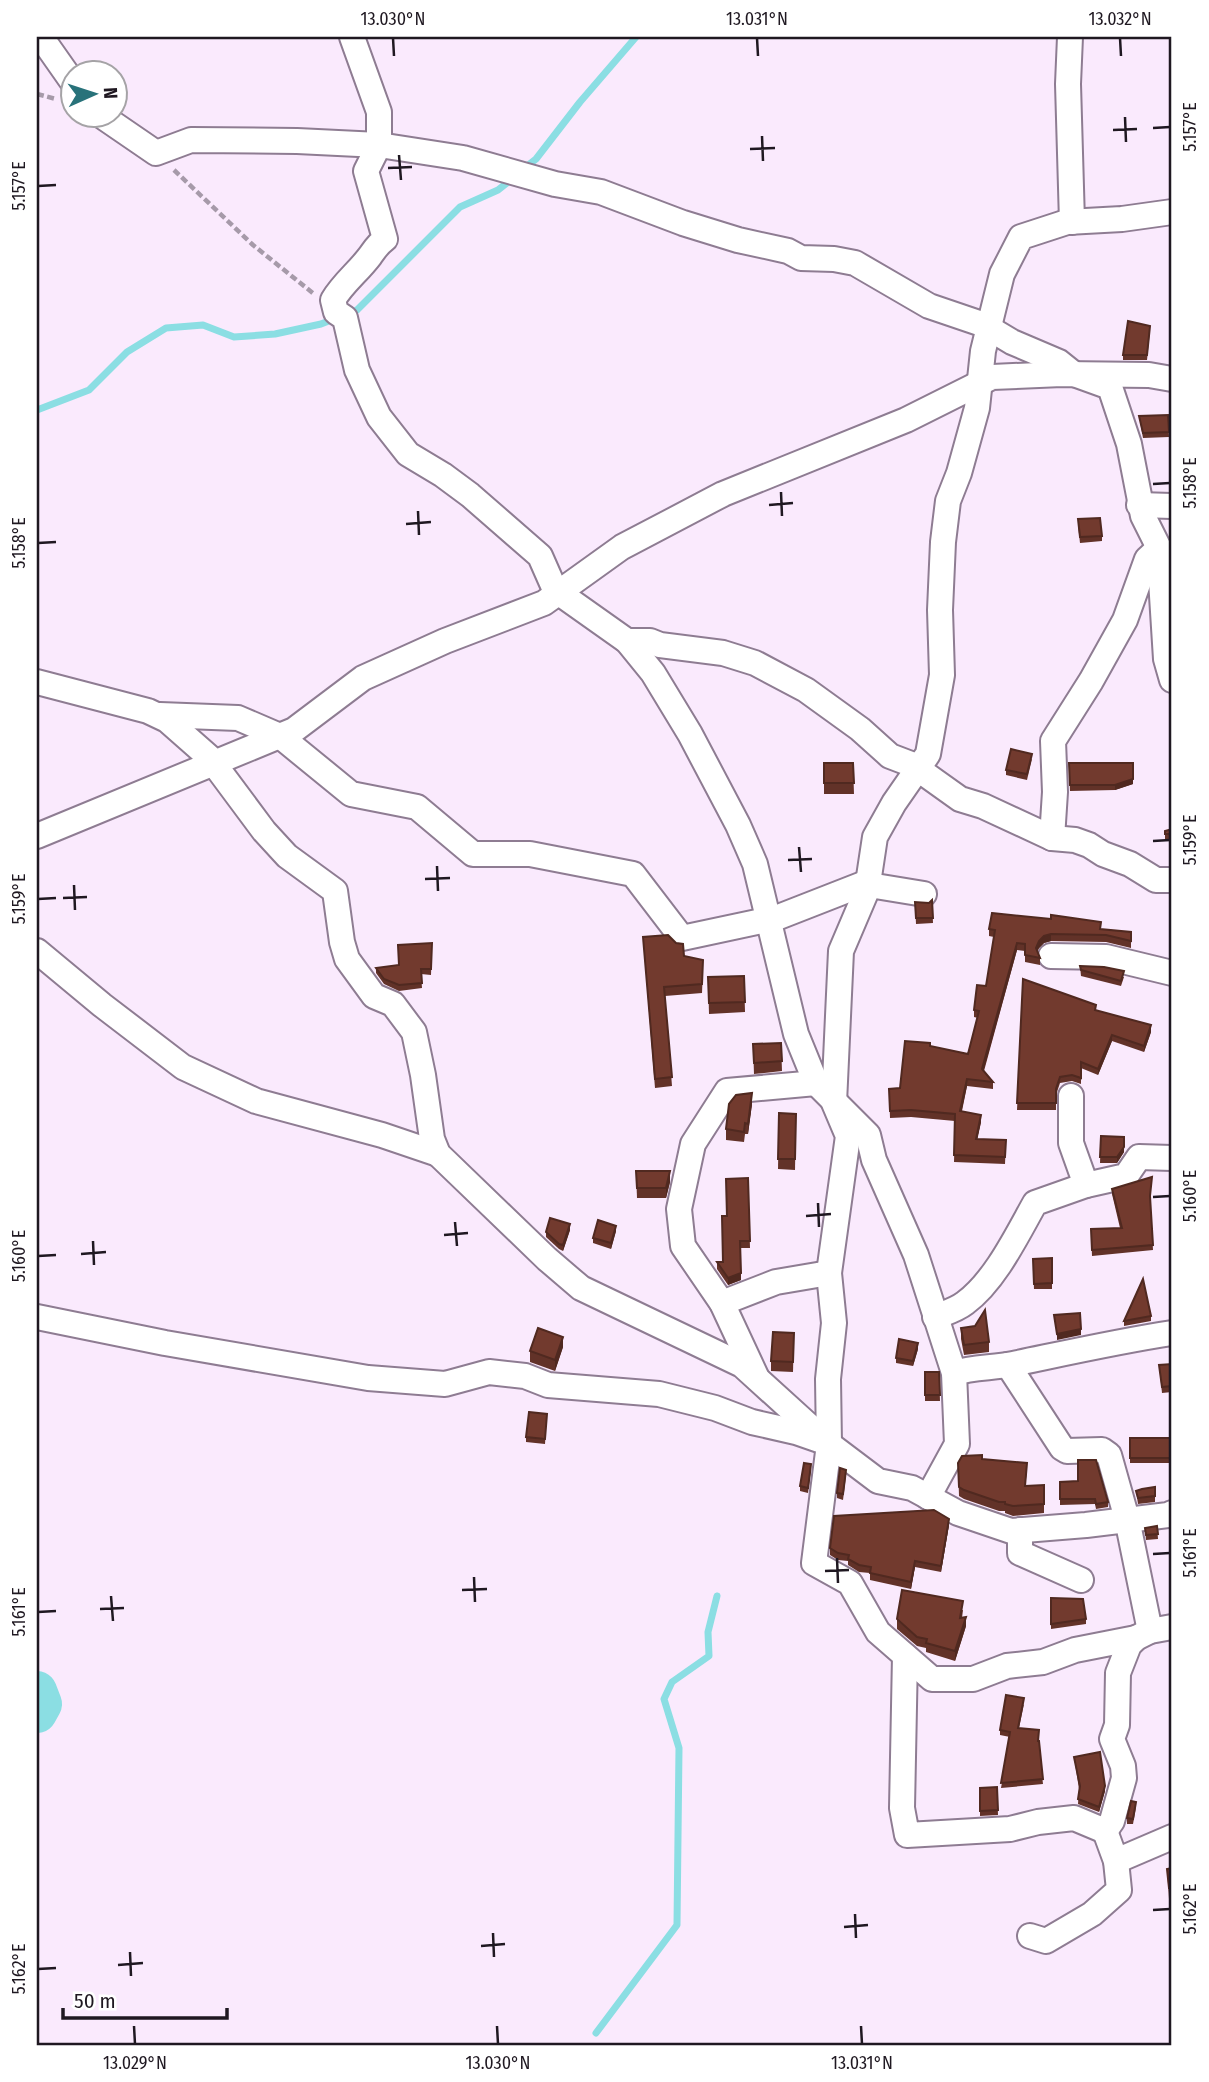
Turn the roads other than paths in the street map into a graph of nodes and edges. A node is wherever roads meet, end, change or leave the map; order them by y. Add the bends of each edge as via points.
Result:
1 (41, 37) edge
2 (352, 37) edge
3 (1070, 37) edge
4 (60, 64) edge
5 (122, 130) edge
6 (379, 145) junction
7 (1172, 212) edge
8 (1072, 222) junction
9 (989, 328) junction
10 (1074, 374) junction
11 (1172, 379) edge
12 (980, 383) junction
13 (1139, 505) junction
14 (1172, 506) edge
15 (1159, 548) junction
16 (558, 593) junction
17 (1168, 620) edge
18 (627, 641) junction
19 (1172, 680) edge
20 (37, 682) edge
21 (160, 715) junction
22 (280, 736) junction
23 (213, 762) junction
24 (918, 769) junction
25 (37, 836) edge
26 (1052, 838) junction
27 (1172, 880) edge
28 (868, 884) junction
29 (924, 894) dead end
30 (767, 920) junction
31 (37, 951) edge
32 (1051, 956) dead end
33 (1172, 974) edge
34 (816, 1083) junction
35 (1071, 1096) dead end
36 (834, 1103) junction
37 (438, 1154) junction
38 (1172, 1158) edge
39 (1086, 1185) junction
40 (829, 1273) junction
41 (722, 1303) junction
42 (37, 1317) edge
43 (935, 1317) junction
44 (1172, 1333) edge
45 (1008, 1365) junction
46 (954, 1373) junction
47 (758, 1378) junction
48 (830, 1444) junction
49 (928, 1497) junction
50 (1172, 1513) edge
51 (1127, 1519) junction
52 (1020, 1530) junction
53 (1081, 1580) dead end
54 (1153, 1632) edge
55 (905, 1656) junction
56 (1105, 1831) junction
57 (1172, 1837) edge
58 (1116, 1861) junction
59 (1030, 1936) dead end

1 - 4 street
2 - 6 street via 379,112
3 - 8 street
5 - 6 street via 156,153 191,140
6 - 9 street via 463,158 601,192 683,223 801,258 855,263 929,306
6 - 16 street via 366,171 384,239 333,300 336,312 345,318 357,370 379,417 408,454 470,495 540,556
7 - 8 street
8 - 9 street via 1021,237 1002,274
9 - 10 street
9 - 12 street
10 - 11 street
10 - 12 street via 992,377
10 - 13 street via 1110,387 1129,444
12 - 16 street via 906,420 723,494 622,547
12 - 24 street via 948,501 940,610 942,675 928,754
13 - 14 street
13 - 15 street
15 - 17 street
15 - 26 street via 1147,559 1125,620 1053,741
16 - 18 street
16 - 22 street via 544,603 363,678
17 - 19 street via 1166,659
18 - 24 street via 723,653 755,663 806,690 890,756
18 - 30 street via 656,677 738,825 755,864
20 - 21 street
21 - 22 street via 238,718
21 - 23 street
22 - 23 street
22 - 30 street via 351,794 417,807 473,854 530,854 633,874 682,938
23 - 25 street
23 - 37 street via 287,856 335,891 347,959 374,996 393,1004 414,1032
24 - 26 street via 960,799
24 - 28 street via 876,837
26 - 27 street via 1075,840 1156,880
28 - 29 street
28 - 30 street
28 - 36 street via 841,951
30 - 34 street via 796,1034
31 - 37 street via 183,1067 256,1101
32 - 33 street via 1107,957
34 - 36 street
34 - 41 street via 727,1091 693,1144 679,1209 683,1245
35 - 39 street via 1072,1143
36 - 40 street via 848,1136
36 - 43 street via 868,1135 874,1160 916,1255
37 - 47 street via 581,1288 742,1365
38 - 39 street via 1139,1157 1126,1176
39 - 43 street via 1035,1203 989,1279 967,1302
40 - 41 street via 776,1282
40 - 48 street via 834,1323 828,1379
41 - 47 street
42 - 48 street via 368,1378 445,1384 489,1372 525,1376 548,1385 659,1394
43 - 46 street
44 - 45 street
45 - 46 street
45 - 51 street via 1062,1448 1102,1450 1109,1455
46 - 49 street via 957,1444
47 - 48 street
48 - 49 street via 878,1481 912,1488
48 - 55 street via 814,1563 850,1583 878,1632
49 - 52 street via 958,1514
50 - 51 street
51 - 52 street
51 - 54 street
52 - 53 street via 1020,1553
54 - 55 street via 1043,1662 1007,1666 973,1679 932,1679
54 - 56 street via 1129,1645 1117,1679 1117,1725 1112,1739 1124,1778
55 - 56 street via 902,1808 907,1835 1010,1829 1074,1818
56 - 58 street
57 - 58 street
58 - 59 street via 1119,1890 1091,1914 1046,1941

